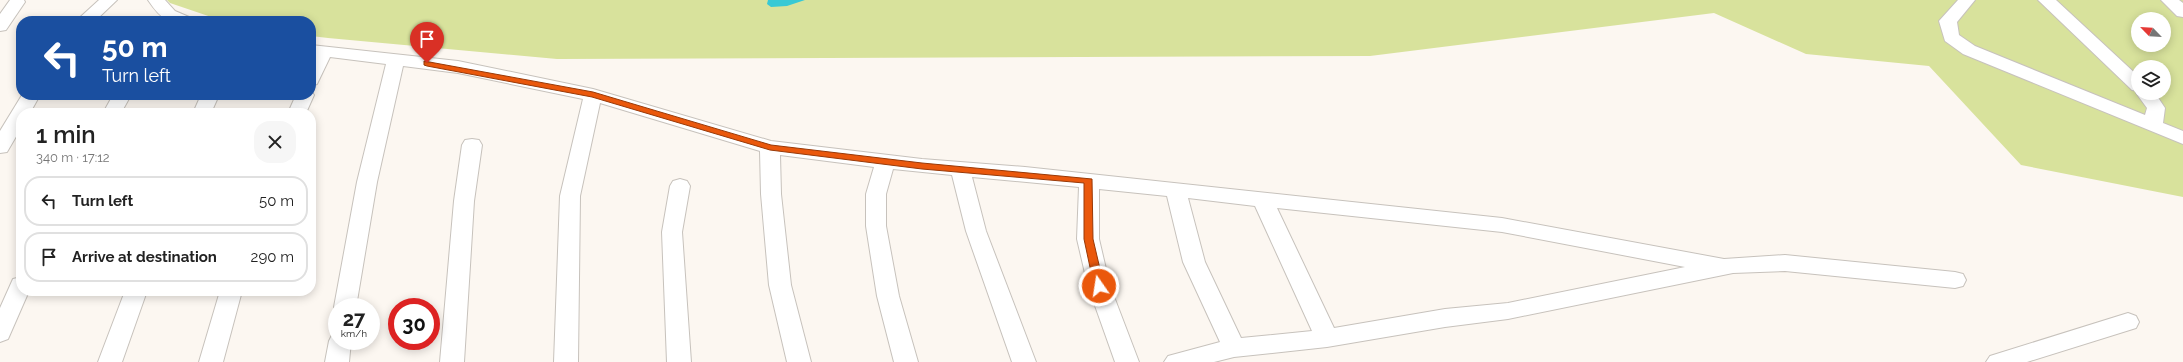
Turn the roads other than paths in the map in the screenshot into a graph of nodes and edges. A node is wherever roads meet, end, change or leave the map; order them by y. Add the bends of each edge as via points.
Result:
1 (109, 0) edge
2 (156, 0) edge
3 (1967, 0) edge
4 (2046, 0) edge
5 (2169, 0) edge
6 (17, 2) dead end
7 (2183, 12) edge
8 (91, 16) edge
9 (169, 16) edge
10 (0, 26) edge
11 (317, 51) edge
12 (396, 59) junction
13 (2131, 79) edge
14 (593, 95) junction
15 (2150, 100) edge
16 (16, 120) edge
17 (2153, 126) junction
18 (2183, 138) edge
19 (472, 145) dead end
20 (0, 147) edge
21 (770, 148) junction
22 (885, 161) junction
23 (960, 169) junction
24 (1089, 181) junction
25 (680, 186) dead end
26 (1176, 190) junction
27 (1263, 200) junction
28 (1722, 266) junction
29 (1955, 280) dead end
30 (16, 296) edge
31 (134, 296) edge
32 (230, 296) edge
33 (346, 298) edge
34 (2128, 322) dead end
35 (0, 333) edge
36 (1327, 338) junction
37 (1234, 348) junction
38 (339, 350) edge
39 (110, 362) edge
40 (211, 362) edge
41 (337, 362) edge
42 (452, 362) edge
43 (566, 362) edge
44 (679, 362) edge
45 (799, 362) edge
46 (906, 362) edge
47 (1024, 362) edge
48 (1127, 362) edge
49 (1176, 362) edge
50 (1998, 362) edge

1 - 8 street
2 - 9 street
3 - 17 street via 1948,21 1951,37 1969,50
4 - 13 street
5 - 7 street
6 - 10 street
11 - 12 street
12 - 14 street via 458,68
12 - 33 street via 354,244
14 - 21 street
14 - 43 street via 570,196
15 - 17 street via 2156,108
16 - 20 street
17 - 18 street
19 - 42 street via 464,201
21 - 22 street
21 - 45 street via 771,194 780,285
22 - 23 street
22 - 46 street via 876,194 876,226 888,296
23 - 24 street
23 - 47 street via 976,231
24 - 26 street
24 - 48 street via 1088,239 1099,286
25 - 44 street via 672,232
26 - 27 street
26 - 37 street via 1194,262
27 - 28 street via 1502,225
27 - 36 street
28 - 29 street via 1785,263
28 - 36 street via 1508,311 1445,318
30 - 35 street
31 - 39 street
32 - 40 street
34 - 50 street
36 - 37 street
37 - 49 street
38 - 41 street

